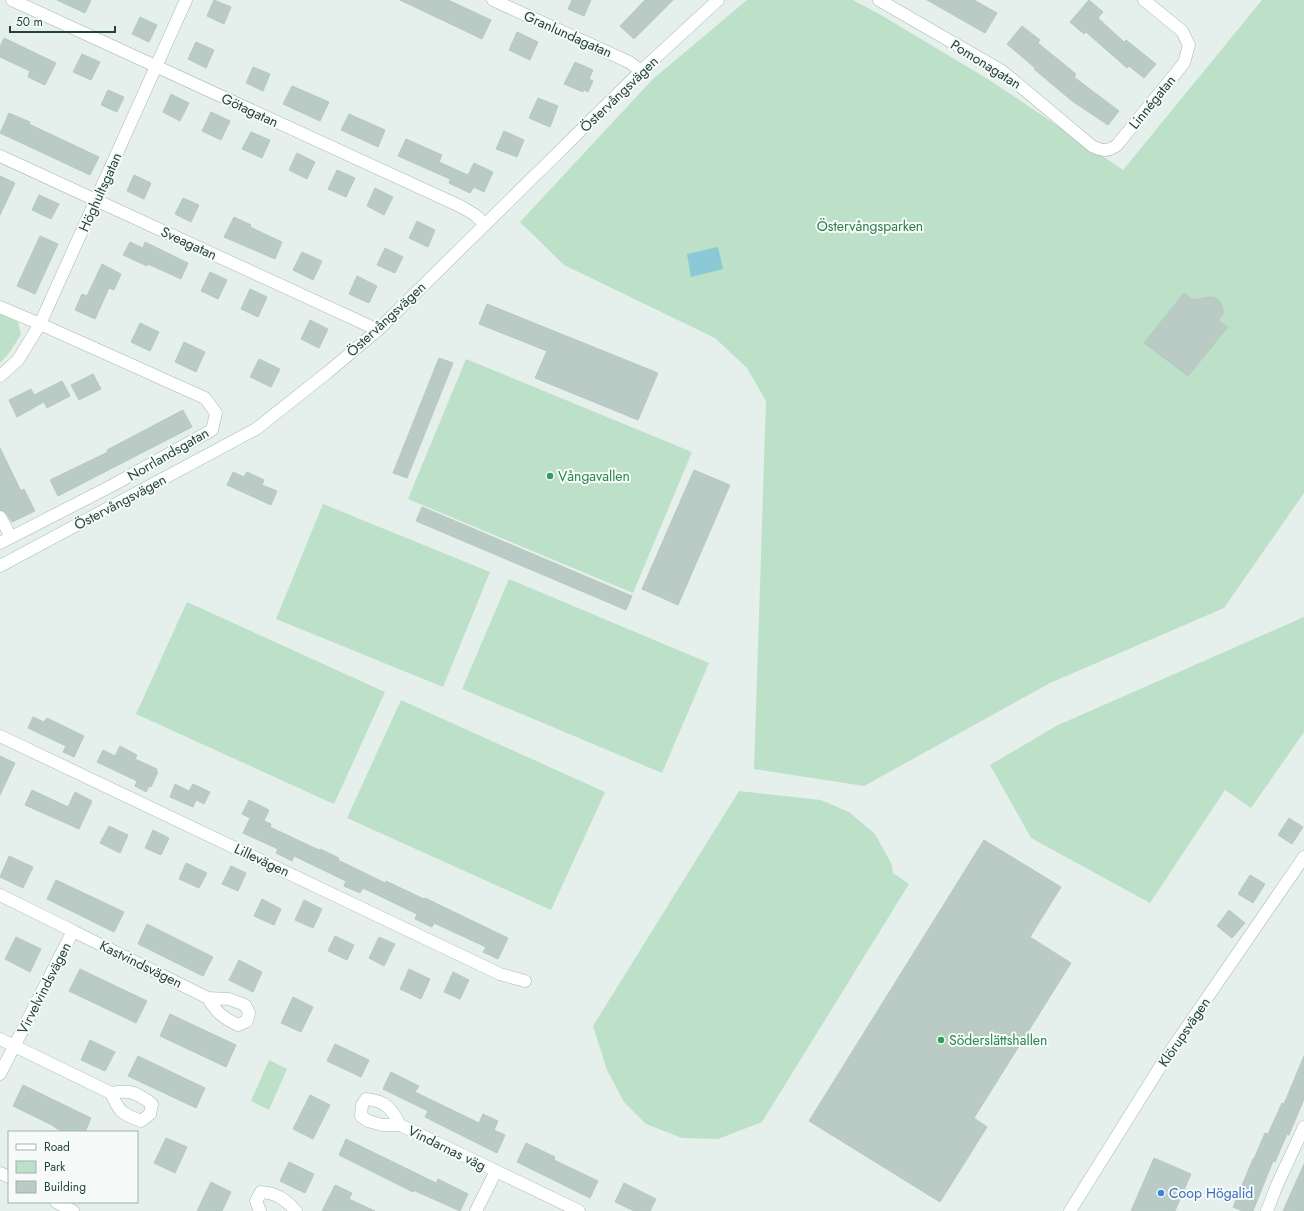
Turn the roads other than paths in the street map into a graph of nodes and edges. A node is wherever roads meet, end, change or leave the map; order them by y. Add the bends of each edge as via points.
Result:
1 (12, 0) edge
2 (186, 0) edge
3 (492, 0) edge
4 (718, 0) edge
5 (879, 0) edge
6 (1144, 0) edge
7 (156, 66) junction
8 (641, 71) junction
9 (1106, 151) joint
10 (0, 156) edge
11 (96, 200) junction
12 (485, 224) junction
13 (0, 307) edge
14 (40, 324) junction
15 (378, 330) junction
16 (0, 376) edge
17 (0, 517) edge
18 (11, 537) junction
19 (0, 543) edge
20 (0, 566) edge
21 (0, 736) edge
22 (1304, 856) edge
23 (0, 895) edge
24 (73, 931) junction
25 (525, 981) dead end
26 (208, 998) dead end
27 (0, 1039) edge
28 (14, 1046) junction
29 (0, 1074) edge
30 (111, 1093) dead end
31 (400, 1125) dead end
32 (1304, 1127) edge
33 (496, 1171) junction
34 (58, 1203) edge
35 (73, 1211) edge
36 (260, 1211) edge
37 (296, 1211) edge
38 (476, 1211) edge
39 (579, 1211) edge
40 (1070, 1211) edge
41 (1267, 1211) edge

1 - 7 street, Götagatan
2 - 7 street, Höghultsgatan
3 - 8 street, Granlundagatan via 629,62
4 - 8 street, Östervångsvägen
5 - 9 street, Pomonagatan via 1002,71 1092,146
6 - 9 street, Linnégatan via 1182,31 1189,45 1184,63 1117,144
7 - 11 street, Höghultsgatan
7 - 12 street, Götagatan via 462,207 475,214
8 - 12 street, Östervångsvägen
10 - 11 street, Sveagatan
11 - 14 street, Höghultsgatan
11 - 15 street, Sveagatan
12 - 15 street, Östervångsvägen
13 - 14 street, Norrlandsgatan
14 - 16 street, Höghultsgatan via 18,360
14 - 18 street, Norrlandsgatan via 205,398 216,413 212,430 113,485
15 - 20 street, Östervångsvägen via 256,429
17 - 18 street
18 - 19 street, Norrlandsgatan
21 - 25 street, Lillevägen via 500,974
22 - 40 street, Klörupsvägen via 1165,1059
23 - 24 street, Virvelvindsvägen
24 - 26 street, Kastvindsvägen
24 - 28 street, Virvelvindsvägen
27 - 28 street
28 - 29 street, Virvelvindsvägen
28 - 30 street
31 - 33 street, Vindarnas väg
32 - 41 street
33 - 38 street, Vindarnas väg
33 - 39 street
34 - 35 street
36 - 37 street via 256,1201 261,1192 271,1192 288,1202

